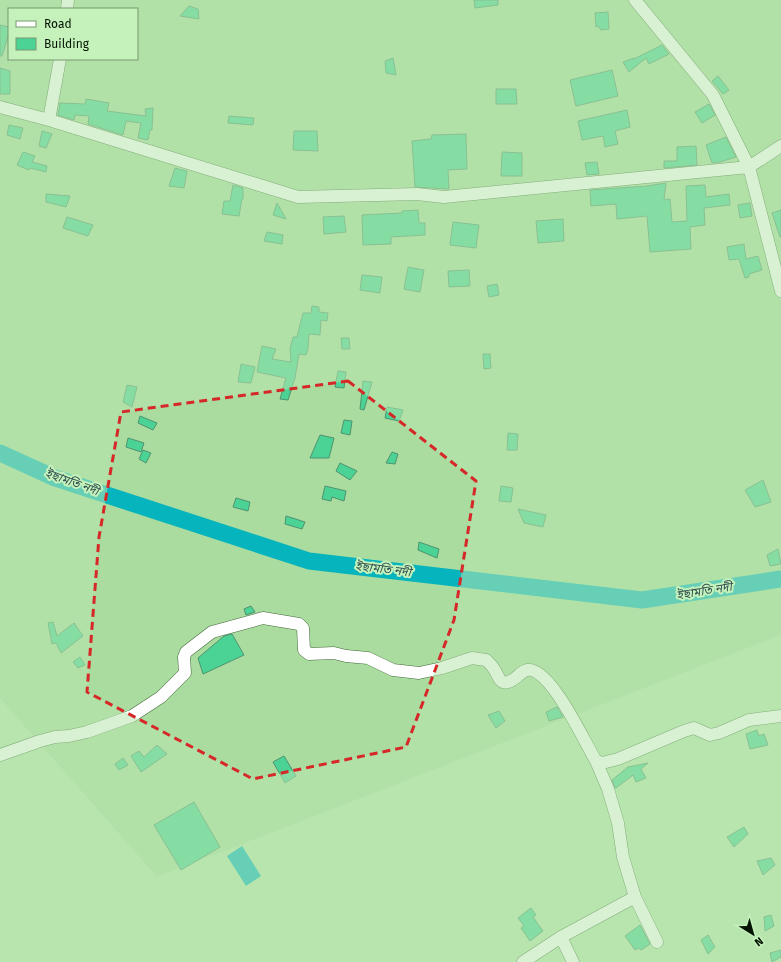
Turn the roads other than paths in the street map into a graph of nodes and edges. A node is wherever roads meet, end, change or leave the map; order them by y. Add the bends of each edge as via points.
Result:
1 (635, 0) edge
2 (60, 60) edge
3 (0, 107) edge
4 (49, 120) junction
5 (781, 146) edge
6 (749, 167) junction
7 (781, 291) edge
8 (781, 716) edge
9 (0, 755) edge
10 (596, 761) junction
11 (635, 897) junction
12 (561, 937) junction
13 (657, 942) dead end
14 (523, 962) edge
15 (573, 962) edge

1 - 6 street via 713,95
2 - 4 street
3 - 4 street
4 - 6 street via 298,197 417,194 444,196
5 - 6 street
6 - 7 street
8 - 10 street via 749,720 710,735 694,728 618,759 602,763
9 - 10 street via 55,737 87,732 132,716 161,696 185,673 186,652 212,632 263,618 299,624 303,628 304,650 309,654 334,653 368,658 393,670 419,672 442,668 472,658 486,660 504,683 530,669 541,674 560,696
10 - 11 street via 618,823 623,857
11 - 12 street
11 - 13 street
12 - 14 street
12 - 15 street

